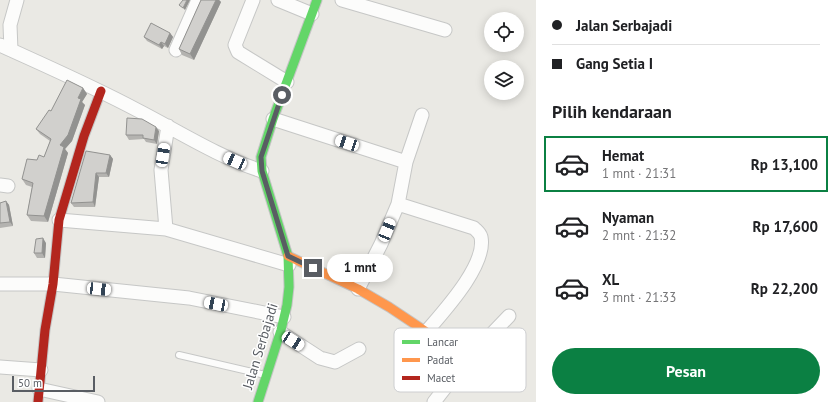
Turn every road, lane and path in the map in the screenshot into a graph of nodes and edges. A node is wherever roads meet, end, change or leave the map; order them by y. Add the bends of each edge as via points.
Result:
1 (16, 0) edge
2 (198, 0) edge
3 (253, 0) edge
4 (278, 0) edge
5 (317, 0) edge
6 (342, 0) edge
7 (312, 14) junction
8 (445, 30) dead end
9 (5, 47) edge
10 (176, 50) dead end
11 (287, 82) junction
12 (101, 91) junction
13 (422, 115) dead end
14 (273, 119) junction
15 (168, 126) junction
16 (406, 162) junction
17 (262, 171) junction
18 (398, 204) junction
19 (59, 220) junction
20 (166, 229) junction
21 (288, 260) junction
22 (0, 284) edge
23 (54, 284) junction
24 (358, 289) junction
25 (509, 316) dead end
26 (284, 317) junction
27 (420, 328) edge
28 (429, 328) edge
29 (498, 328) edge
30 (280, 332) junction
31 (359, 349) dead end
32 (179, 355) dead end
33 (0, 367) edge
34 (41, 370) junction
35 (266, 375) junction
36 (39, 389) junction
37 (442, 392) edge
38 (38, 402) edge
39 (98, 402) edge
40 (258, 402) edge
41 (434, 402) edge

1 - 9 street
2 - 10 street
3 - 11 street via 235,45 236,49
4 - 7 street
5 - 7 street, Jalan Serbajadi
6 - 8 street
7 - 11 street, Jalan Serbajadi
9 - 12 street
11 - 14 street, Jalan Serbajadi
12 - 15 street
12 - 19 street via 84,136
13 - 16 street
14 - 16 street
14 - 17 street, Jalan Serbajadi via 261,157
15 - 17 street via 215,152
15 - 20 street via 161,170
16 - 18 street
17 - 21 street, Jalan Serbajadi
18 - 24 street via 382,244
18 - 28 street via 474,228 481,237 476,263 459,294
19 - 20 street
19 - 23 street
20 - 21 street
21 - 24 street
21 - 26 street, Jalan Serbajadi via 288,304
22 - 23 street
23 - 26 street via 189,298
23 - 34 street via 45,330
24 - 27 street via 389,306
25 - 29 street
26 - 30 street, Jalan Serbajadi
30 - 31 street via 320,358 335,362
30 - 35 street, Jalan Serbajadi
32 - 35 lane
33 - 34 street
34 - 36 street
35 - 40 street, Jalan Serbajadi
36 - 38 street
36 - 39 street
37 - 41 street

